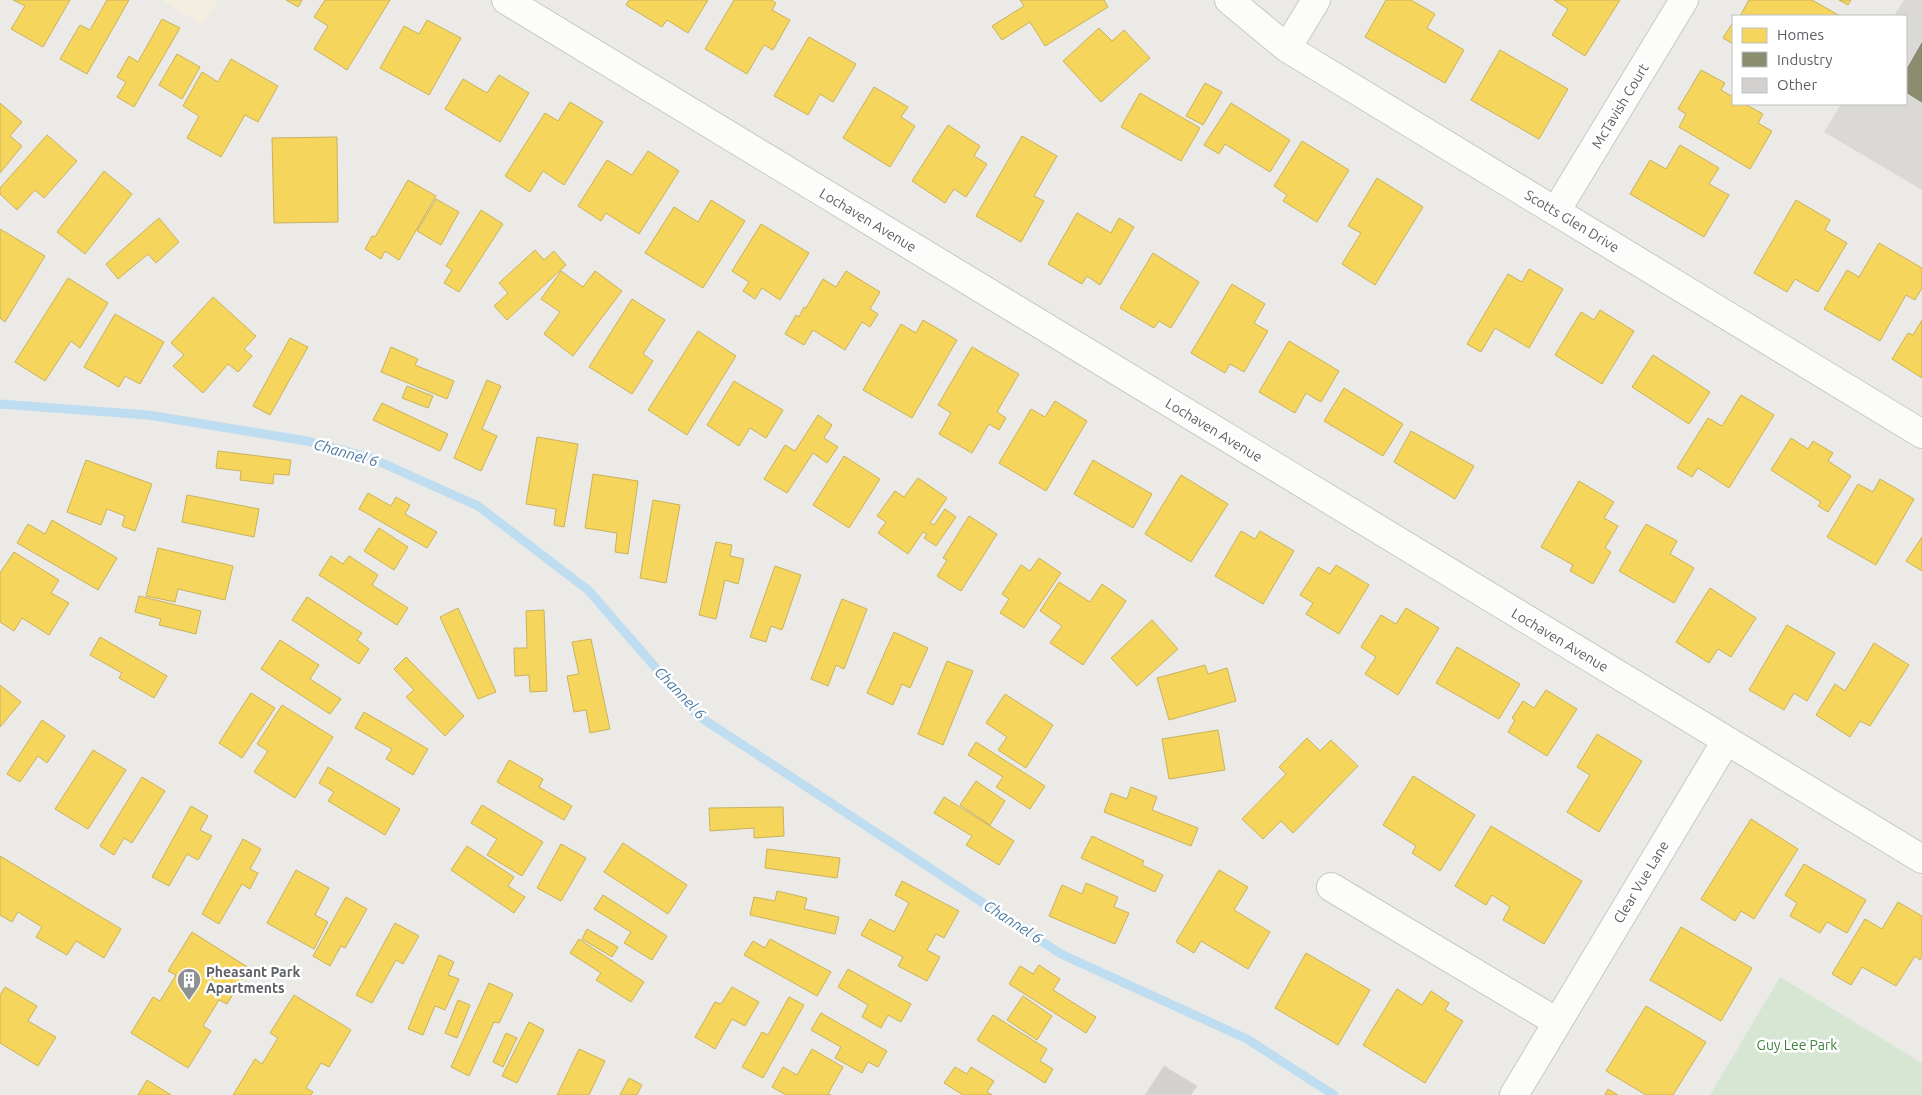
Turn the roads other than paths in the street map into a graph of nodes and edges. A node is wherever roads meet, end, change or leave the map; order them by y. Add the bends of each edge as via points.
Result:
1 (506, 0) edge
2 (1229, 0) edge
3 (1316, 0) edge
4 (1684, 0) edge
5 (1287, 48) junction
6 (1556, 211) junction
7 (1922, 434) edge
8 (1726, 741) junction
9 (1922, 859) edge
10 (1331, 886) dead end
11 (1557, 1022) junction
12 (1514, 1095) edge

1 - 8 street, Lochaven Avenue
2 - 5 street, Scotts Glen Drive
3 - 5 street
4 - 6 street, McTavish Court
5 - 6 street, Scotts Glen Drive
6 - 7 street, Scotts Glen Drive
8 - 9 street, Lochaven Avenue
8 - 11 street, Clear Vue Lane
10 - 11 street
11 - 12 street, Clear Vue Lane

